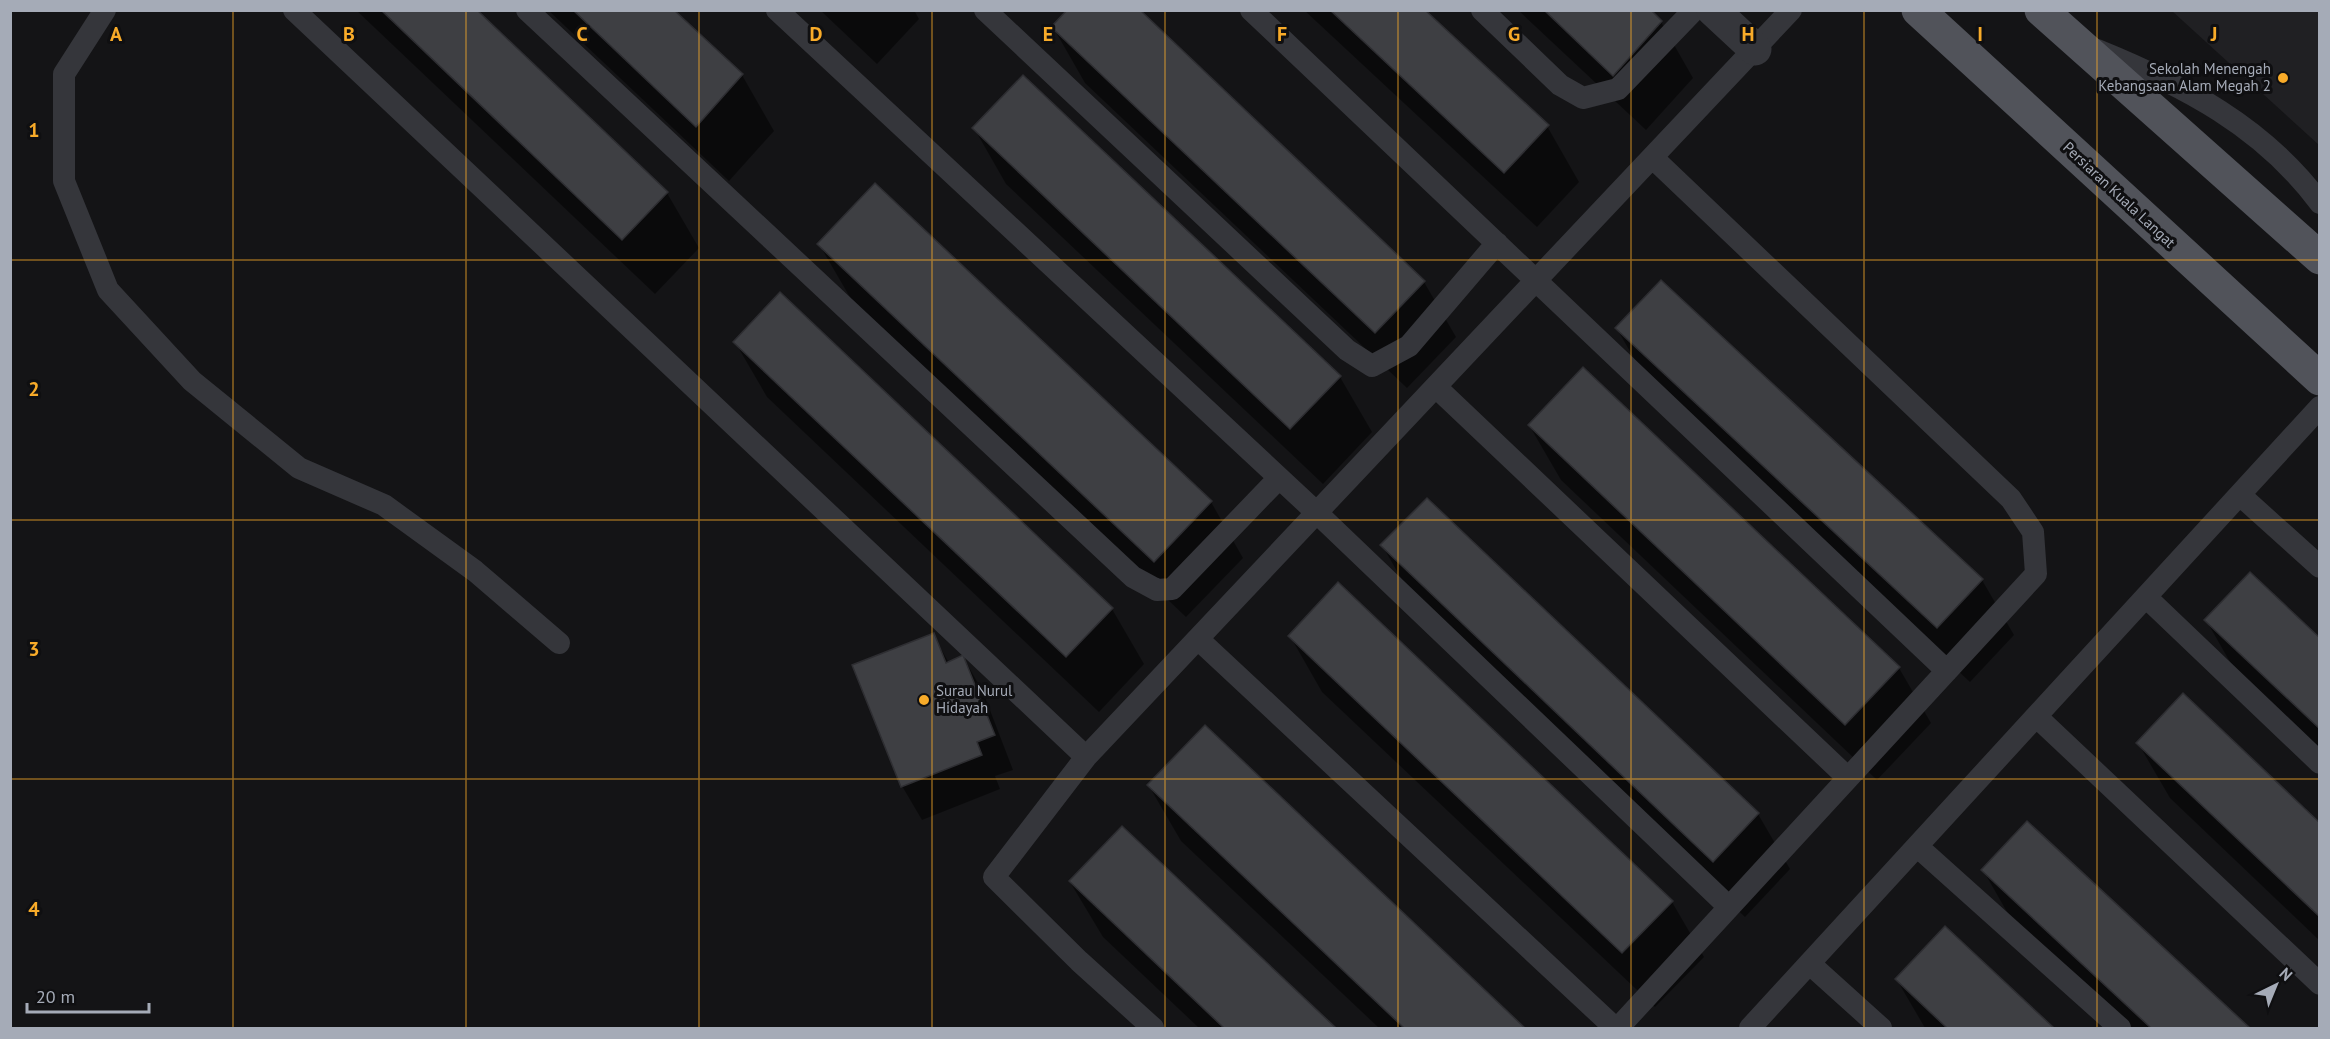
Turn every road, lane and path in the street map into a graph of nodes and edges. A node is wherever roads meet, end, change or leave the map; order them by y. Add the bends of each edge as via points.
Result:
1 (105, 10) edge
2 (294, 10) edge
3 (527, 10) edge
4 (777, 10) edge
5 (985, 10) edge
6 (1251, 10) edge
7 (1482, 10) edge
8 (1694, 10) edge
9 (1713, 10) edge
10 (1791, 10) edge
11 (1918, 10) edge
12 (2041, 10) edge
13 (2073, 41) junction
14 (1755, 48) junction
15 (1653, 158) junction
16 (2319, 203) edge
17 (1497, 243) junction
18 (2319, 258) edge
19 (1536, 280) junction
20 (2319, 379) edge
21 (1436, 387) junction
22 (2319, 407) edge
23 (1279, 478) junction
24 (2240, 495) junction
25 (1317, 513) junction
26 (2319, 567) edge
27 (2146, 597) junction
28 (1198, 639) junction
29 (559, 643) dead end
30 (1947, 670) junction
31 (2037, 717) junction
32 (1086, 757) junction
33 (2319, 764) edge
34 (1848, 777) junction
35 (1917, 847) junction
36 (1729, 908) junction
37 (1810, 964) junction
38 (2319, 984) edge
39 (1153, 1029) edge
40 (1617, 1029) edge
41 (1750, 1029) edge
42 (1881, 1029) edge
43 (2120, 1029) edge

1 - 29 lane via 64,74 64,181 108,290 192,381 299,468 384,505 475,571
2 - 32 lane
3 - 23 lane via 1133,577 1157,590 1172,589
4 - 23 lane
5 - 17 lane via 1347,350 1372,366 1409,346
6 - 17 lane
7 - 8 lane via 1560,85 1582,98 1618,89
9 - 14 street
10 - 14 lane
11 - 20 main road, Persiaran Kuala Langat
12 - 13 main road
13 - 16 lane via 2168,80 2210,104 2269,146
13 - 18 main road
14 - 15 lane
15 - 19 lane
15 - 30 lane via 2011,499 2033,532 2036,574
17 - 19 lane
19 - 21 lane
19 - 30 lane
21 - 25 lane
21 - 34 lane
22 - 24 lane
23 - 25 lane
24 - 26 lane
24 - 27 lane
25 - 28 lane
25 - 36 lane
27 - 31 lane
27 - 33 lane
28 - 32 lane
28 - 40 lane
30 - 34 lane
31 - 35 lane
31 - 38 lane
32 - 39 lane via 994,877
34 - 36 lane
35 - 37 lane
35 - 43 lane
36 - 40 lane
37 - 41 lane
37 - 42 lane

